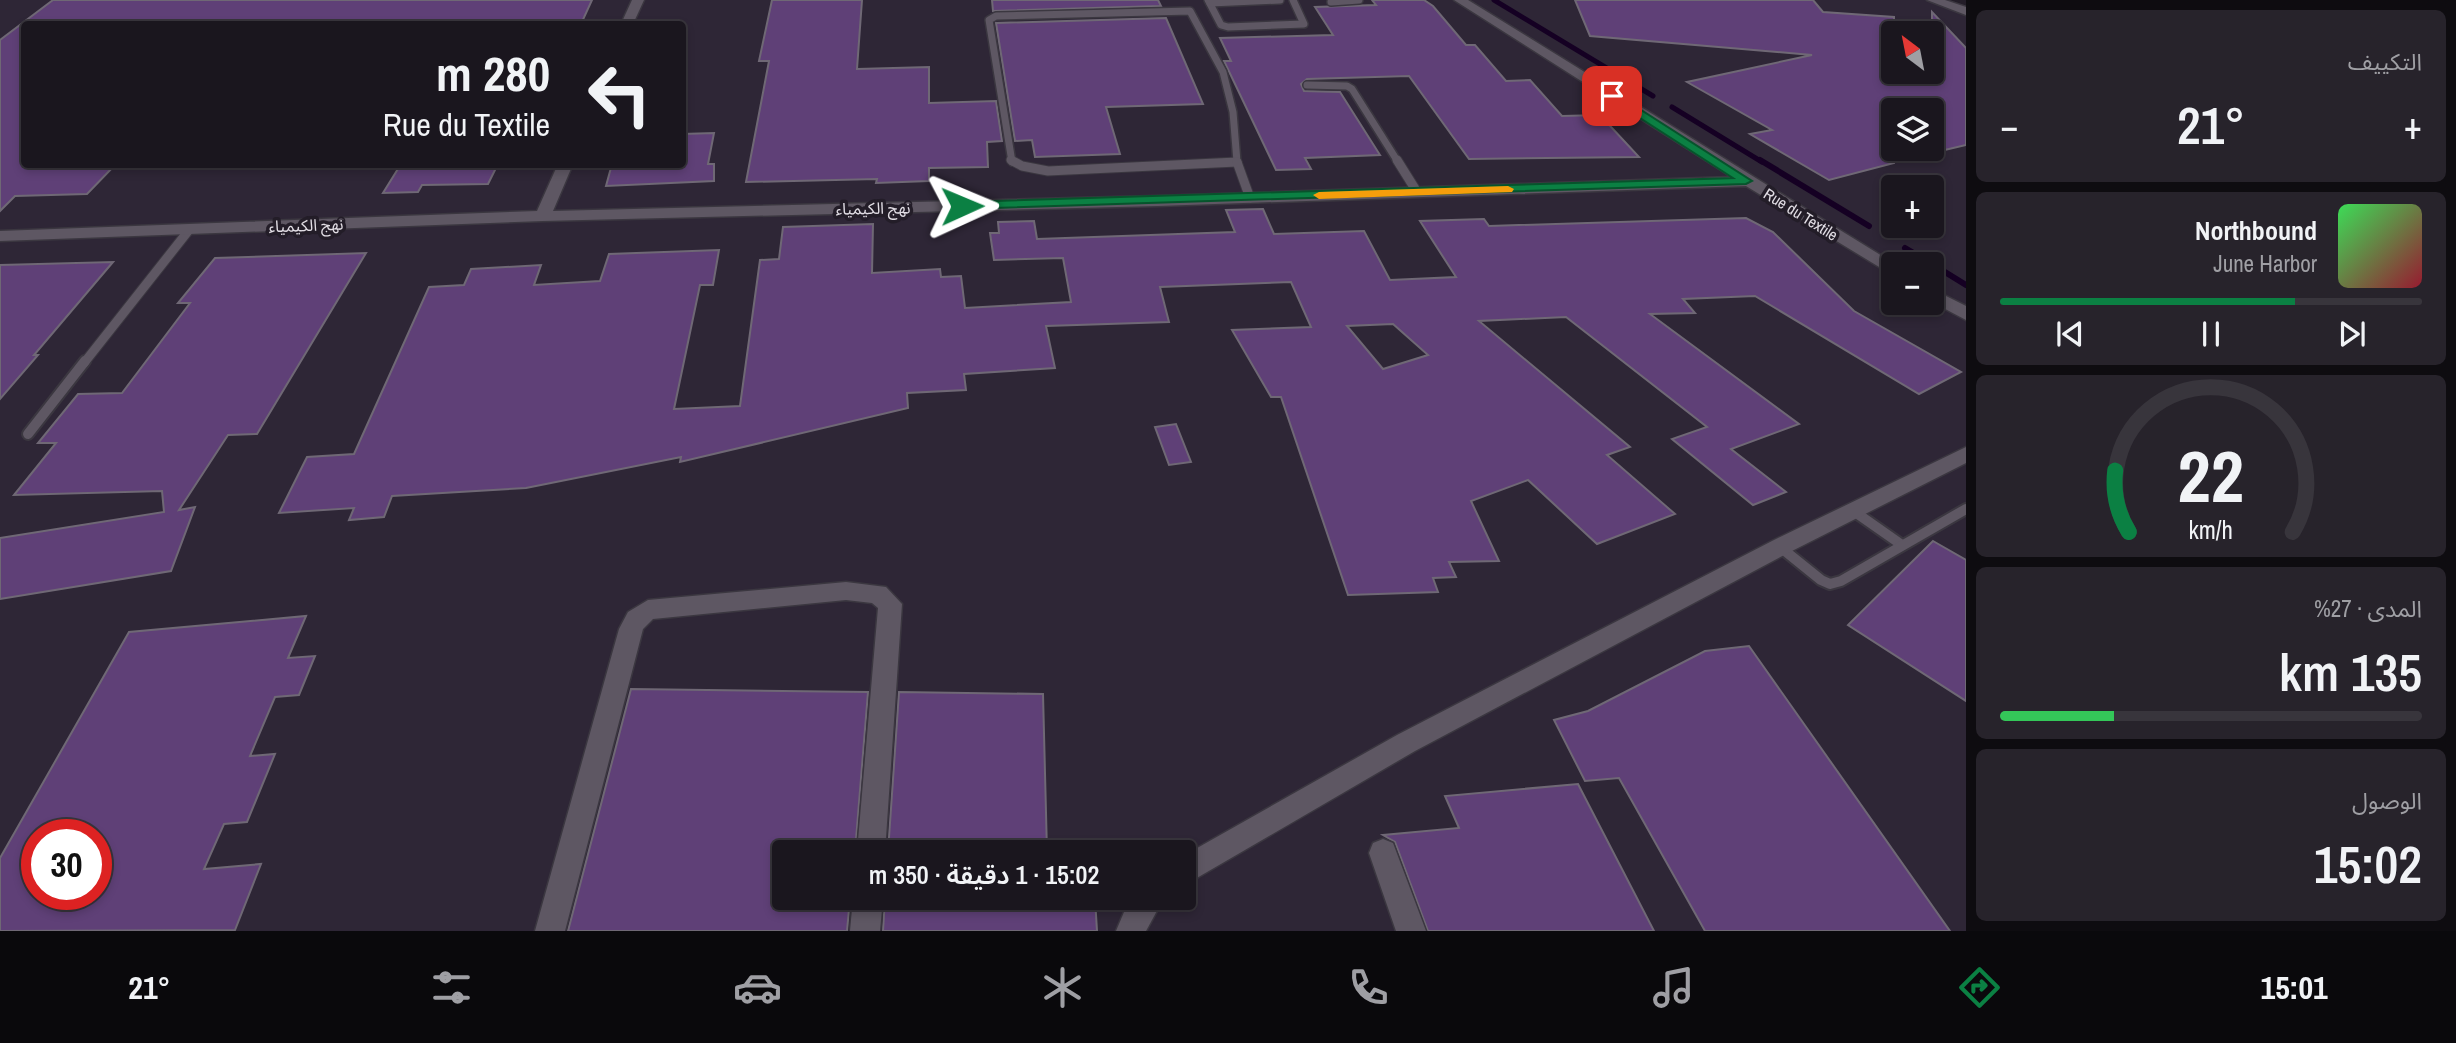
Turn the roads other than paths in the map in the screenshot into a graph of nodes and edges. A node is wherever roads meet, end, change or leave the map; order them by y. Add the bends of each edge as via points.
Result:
1 (638, 0) edge
2 (1280, 0) edge
3 (1293, 0) edge
4 (1359, 0) edge
5 (1460, 0) edge
6 (1933, 0) edge
7 (1331, 2) dead end
8 (1211, 4) edge
9 (1966, 10) edge
10 (1190, 11) junction
11 (628, 21) edge
12 (1307, 85) dead end
13 (1237, 162) junction
14 (564, 168) edge
15 (1746, 181) junction
16 (1417, 192) junction
17 (1250, 198) junction
18 (543, 216) junction
19 (189, 230) junction
20 (0, 236) edge
21 (1881, 263) edge
22 (1944, 301) edge
23 (1966, 314) edge
24 (28, 434) dead end
25 (1966, 454) edge
26 (1966, 509) edge
27 (1853, 510) junction
28 (1902, 545) junction
29 (1780, 547) junction
30 (872, 840) edge
31 (1383, 853) dead end
32 (1196, 864) edge
33 (867, 910) edge
34 (1139, 910) edge
35 (550, 931) edge
36 (866, 931) edge
37 (1131, 931) edge
38 (1411, 931) edge

1 - 11 street
2 - 8 lane
3 - 8 lane via 1306,23 1224,26
4 - 7 lane
5 - 15 street, Rue du Textile
6 - 9 street
8 - 10 lane
10 - 13 lane via 1223,72 1233,112
10 - 13 lane via 992,17 1012,160 1048,171
12 - 16 lane via 1352,89
13 - 17 lane
14 - 18 street
15 - 16 street, نهج الكيمياء
15 - 21 street, Rue du Textile
16 - 17 street, نهج الكيمياء
17 - 18 street, نهج الكيمياء
18 - 19 street, نهج الكيمياء
19 - 20 street, نهج الكيمياء
19 - 24 lane
22 - 23 street
25 - 27 street
26 - 28 lane
27 - 28 lane
27 - 29 street
28 - 29 lane via 1830,584
29 - 32 street via 1406,743
30 - 35 street via 890,604 878,594 846,591 648,610 631,629
31 - 38 street
33 - 36 street
34 - 37 street

